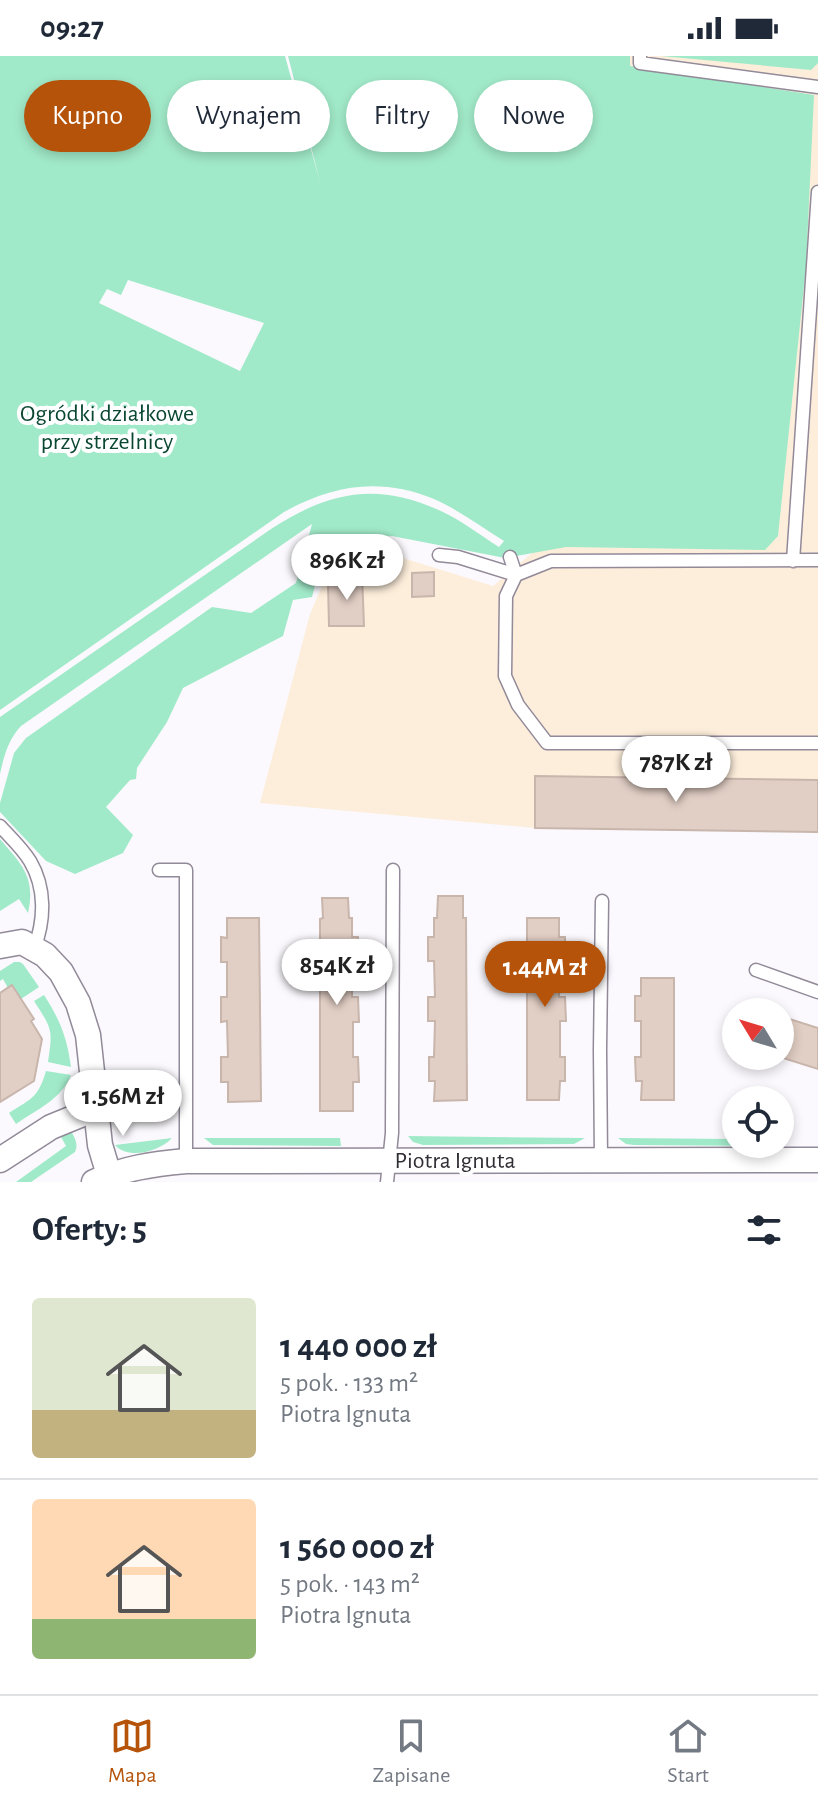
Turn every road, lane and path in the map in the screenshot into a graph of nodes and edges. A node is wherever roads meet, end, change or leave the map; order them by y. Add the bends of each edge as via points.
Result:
1 (640, 56) edge
2 (818, 87) edge
3 (818, 192) edge
4 (439, 555) dead end
5 (510, 557) dead end
6 (818, 560) edge
7 (793, 561) junction
8 (516, 575) junction
9 (818, 743) edge
10 (0, 826) edge
11 (159, 870) dead end
12 (393, 870) dead end
13 (602, 901) dead end
14 (0, 946) edge
15 (34, 949) junction
16 (756, 970) dead end
17 (818, 992) edge
18 (95, 1109) junction
19 (0, 1160) edge
20 (601, 1160) junction
21 (818, 1160) edge
22 (186, 1161) junction
23 (389, 1171) edge
24 (101, 1179) edge

1 - 2 lane via 640,63
3 - 7 lane
4 - 8 lane
5 - 8 lane
6 - 7 lane
7 - 8 lane via 551,561
8 - 9 lane via 506,596 505,676 518,705 547,743
10 - 15 lane via 30,861 41,888 41,930
11 - 22 lane via 186,870
12 - 23 lane
13 - 20 lane
14 - 15 street via 22,942
15 - 18 street via 61,972 78,1003 88,1035
16 - 17 lane
18 - 19 street via 51,1127
18 - 24 street
20 - 21 street, Piotra Ignuta
20 - 23 street, Piotra Ignuta
22 - 23 street, Piotra Ignuta via 350,1162
22 - 24 street, Piotra Ignuta

